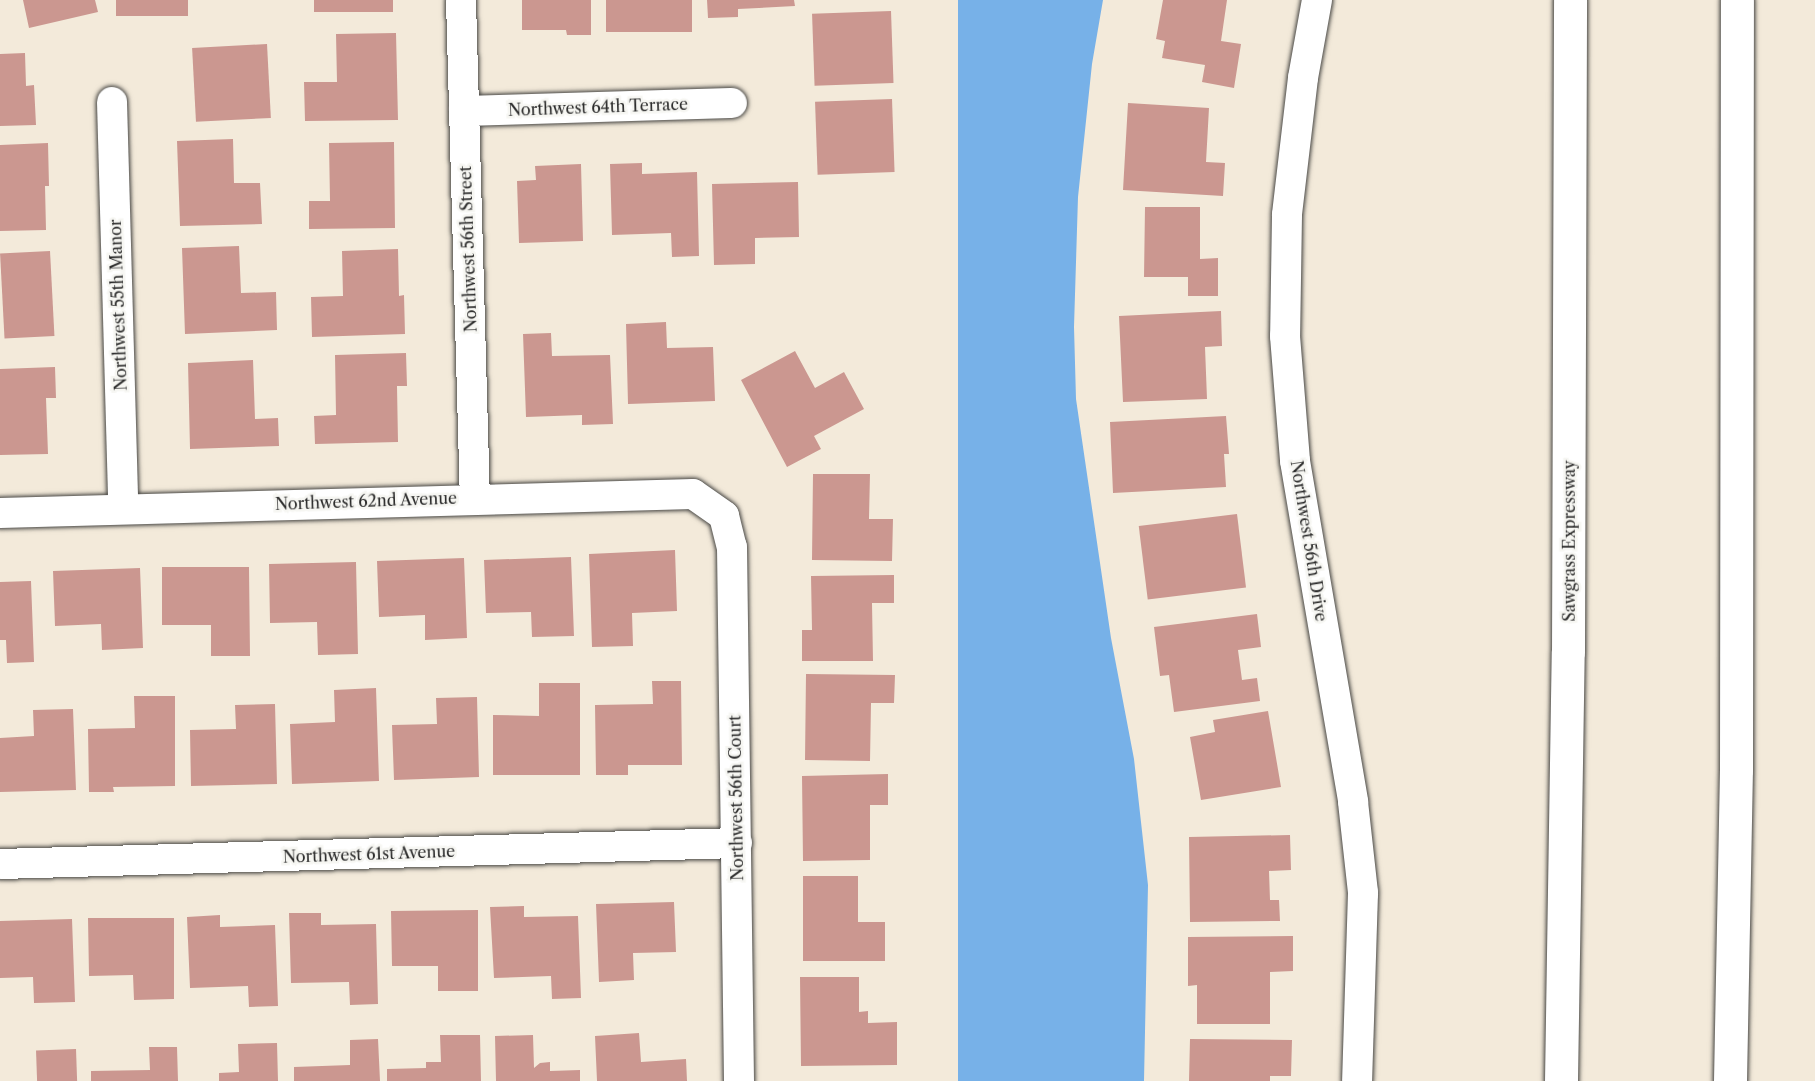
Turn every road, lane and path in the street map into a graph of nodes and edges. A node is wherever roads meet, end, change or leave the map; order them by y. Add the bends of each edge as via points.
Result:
1 (461, 0) edge
2 (1317, 0) edge
3 (1570, 0) edge
4 (1737, 0) edge
5 (112, 102) dead end
6 (732, 103) dead end
7 (464, 111) junction
8 (474, 498) junction
9 (123, 508) junction
10 (0, 513) edge
11 (724, 516) joint
12 (737, 843) junction
13 (0, 864) edge
14 (739, 1081) edge
15 (1357, 1081) edge
16 (1561, 1081) edge
17 (1730, 1081) edge

1 - 7 street, Northwest 56th Street
2 - 15 street, Northwest 56th Drive via 1303,78 1287,215 1285,336 1295,461 1353,802 1363,893
3 - 16 highway, Sawgrass Expressway via 1568,641
4 - 17 highway via 1736,747
5 - 9 street, Northwest 55th Manor
6 - 7 street, Northwest 64th Terrace
7 - 8 street, Northwest 56th Street
8 - 9 street, Northwest 62nd Avenue
8 - 11 street, Northwest 62nd Avenue via 693,494
9 - 10 street, Northwest 62nd Avenue
11 - 12 street, Northwest 56th Court via 732,547
12 - 13 street, Northwest 61st Avenue
12 - 14 street, Northwest 56th Court

